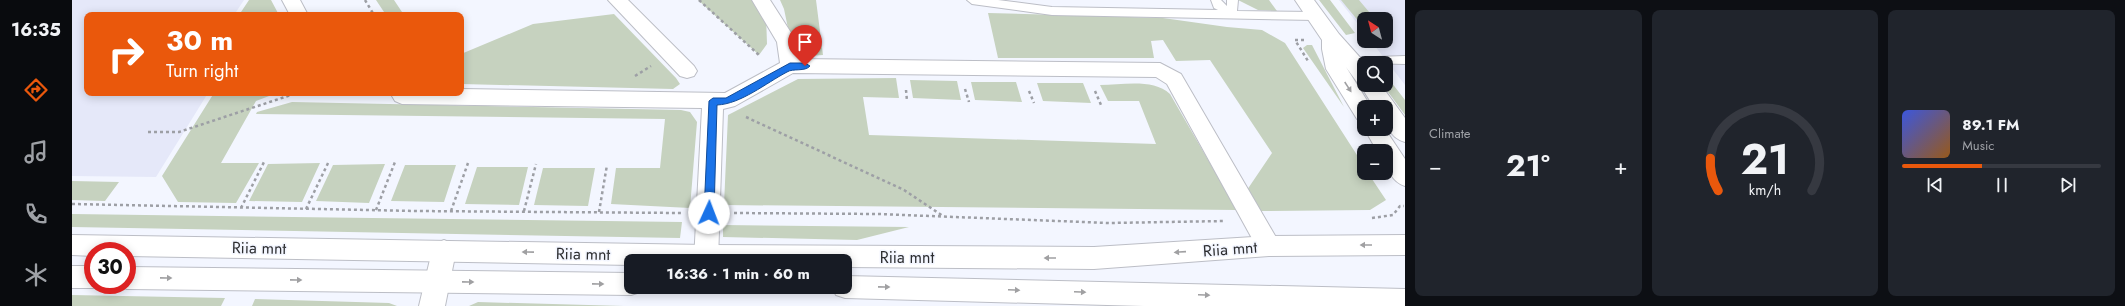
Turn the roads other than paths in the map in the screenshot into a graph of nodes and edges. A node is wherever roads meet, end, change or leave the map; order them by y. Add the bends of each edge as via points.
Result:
1 (291, 0) edge
2 (616, 0) edge
3 (761, 0) edge
4 (972, 0) edge
5 (1216, 0) edge
6 (1232, 0) edge
7 (1304, 0) edge
8 (297, 12) edge
9 (1231, 14) junction
10 (1316, 16) junction
11 (1332, 39) junction
12 (1405, 60) edge
13 (1393, 62) edge
14 (1332, 63) junction
15 (1357, 67) edge
16 (784, 69) junction
17 (1357, 69) edge
18 (687, 71) dead end
19 (402, 96) dead end
20 (713, 101) junction
21 (1357, 102) edge
22 (1393, 117) edge
23 (1405, 134) edge
24 (1379, 136) edge
25 (1405, 177) edge
26 (72, 245) edge
27 (1405, 245) edge
28 (1269, 246) junction
29 (444, 251) junction
30 (707, 254) edge
31 (624, 256) edge
32 (852, 259) edge
33 (72, 277) edge
34 (84, 277) edge
35 (136, 278) edge
36 (437, 282) junction
37 (624, 284) edge
38 (852, 287) edge
39 (1405, 301) edge
40 (432, 306) edge

1 - 8 main road
2 - 18 main road
3 - 16 main road via 787,42
4 - 9 lane via 1052,11
5 - 9 lane via 1218,5
6 - 9 lane
7 - 10 main road
9 - 10 lane
10 - 11 main road
11 - 14 main road
11 - 15 main road
12 - 13 lane
14 - 17 lane
14 -> 21 main road
16 - 20 main road via 728,101
16 - 28 main road via 1160,70 1174,79
19 - 20 main road
20 - 30 main road
22 - 23 main road
24 - 25 main road
26 - 29 main road, Riia mnt
27 -> 28 main road, Riia mnt
28 -> 32 main road, Riia mnt via 1094,258
31 -> 29 main road, Riia mnt
29 - 36 main road
33 - 34 main road
35 -> 36 main road, Riia mnt
36 -> 37 main road, Riia mnt
36 - 40 main road
38 -> 39 main road, Riia mnt

